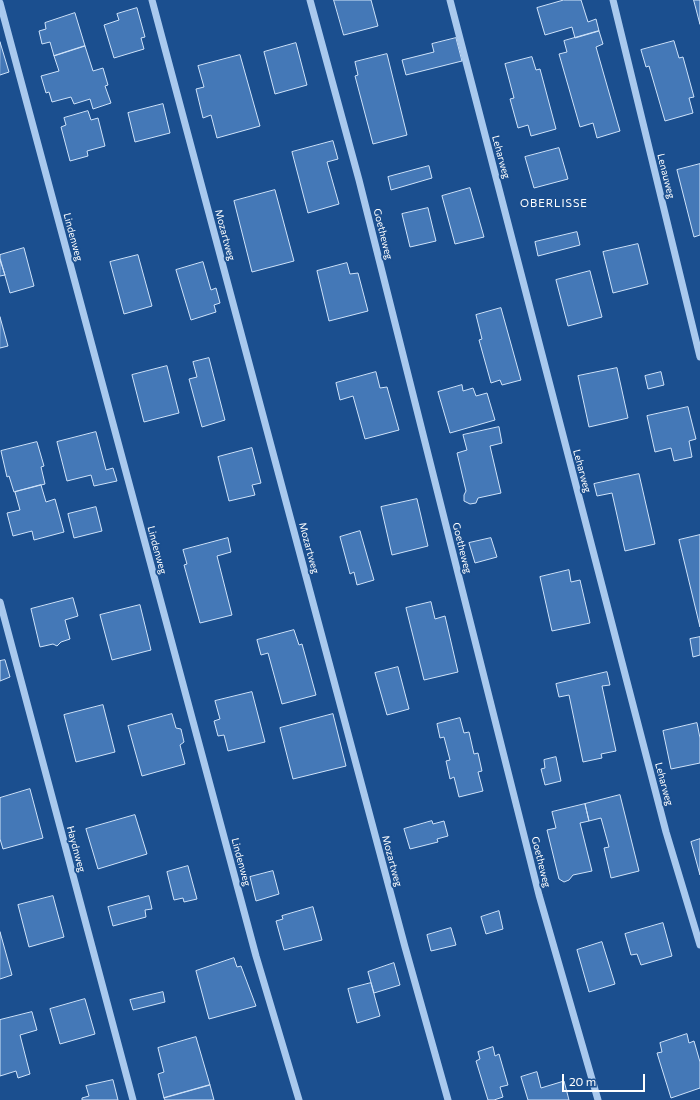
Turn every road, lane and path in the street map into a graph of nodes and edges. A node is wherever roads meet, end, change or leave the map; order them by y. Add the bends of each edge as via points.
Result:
1 (152, 0) edge
2 (310, 0) edge
3 (450, 0) edge
4 (613, 0) edge
5 (0, 3) edge
6 (700, 356) edge
7 (0, 602) edge
8 (700, 945) edge
9 (132, 1100) edge
10 (299, 1100) edge
11 (448, 1100) edge
12 (598, 1100) edge

1 - 11 street, Mozartweg
2 - 12 street, Goetheweg via 359,180 539,895
3 - 8 street, Leharweg via 666,832
4 - 6 street, Lenauweg
5 - 10 street, Lindenweg via 256,956
7 - 9 street, Haydnweg

